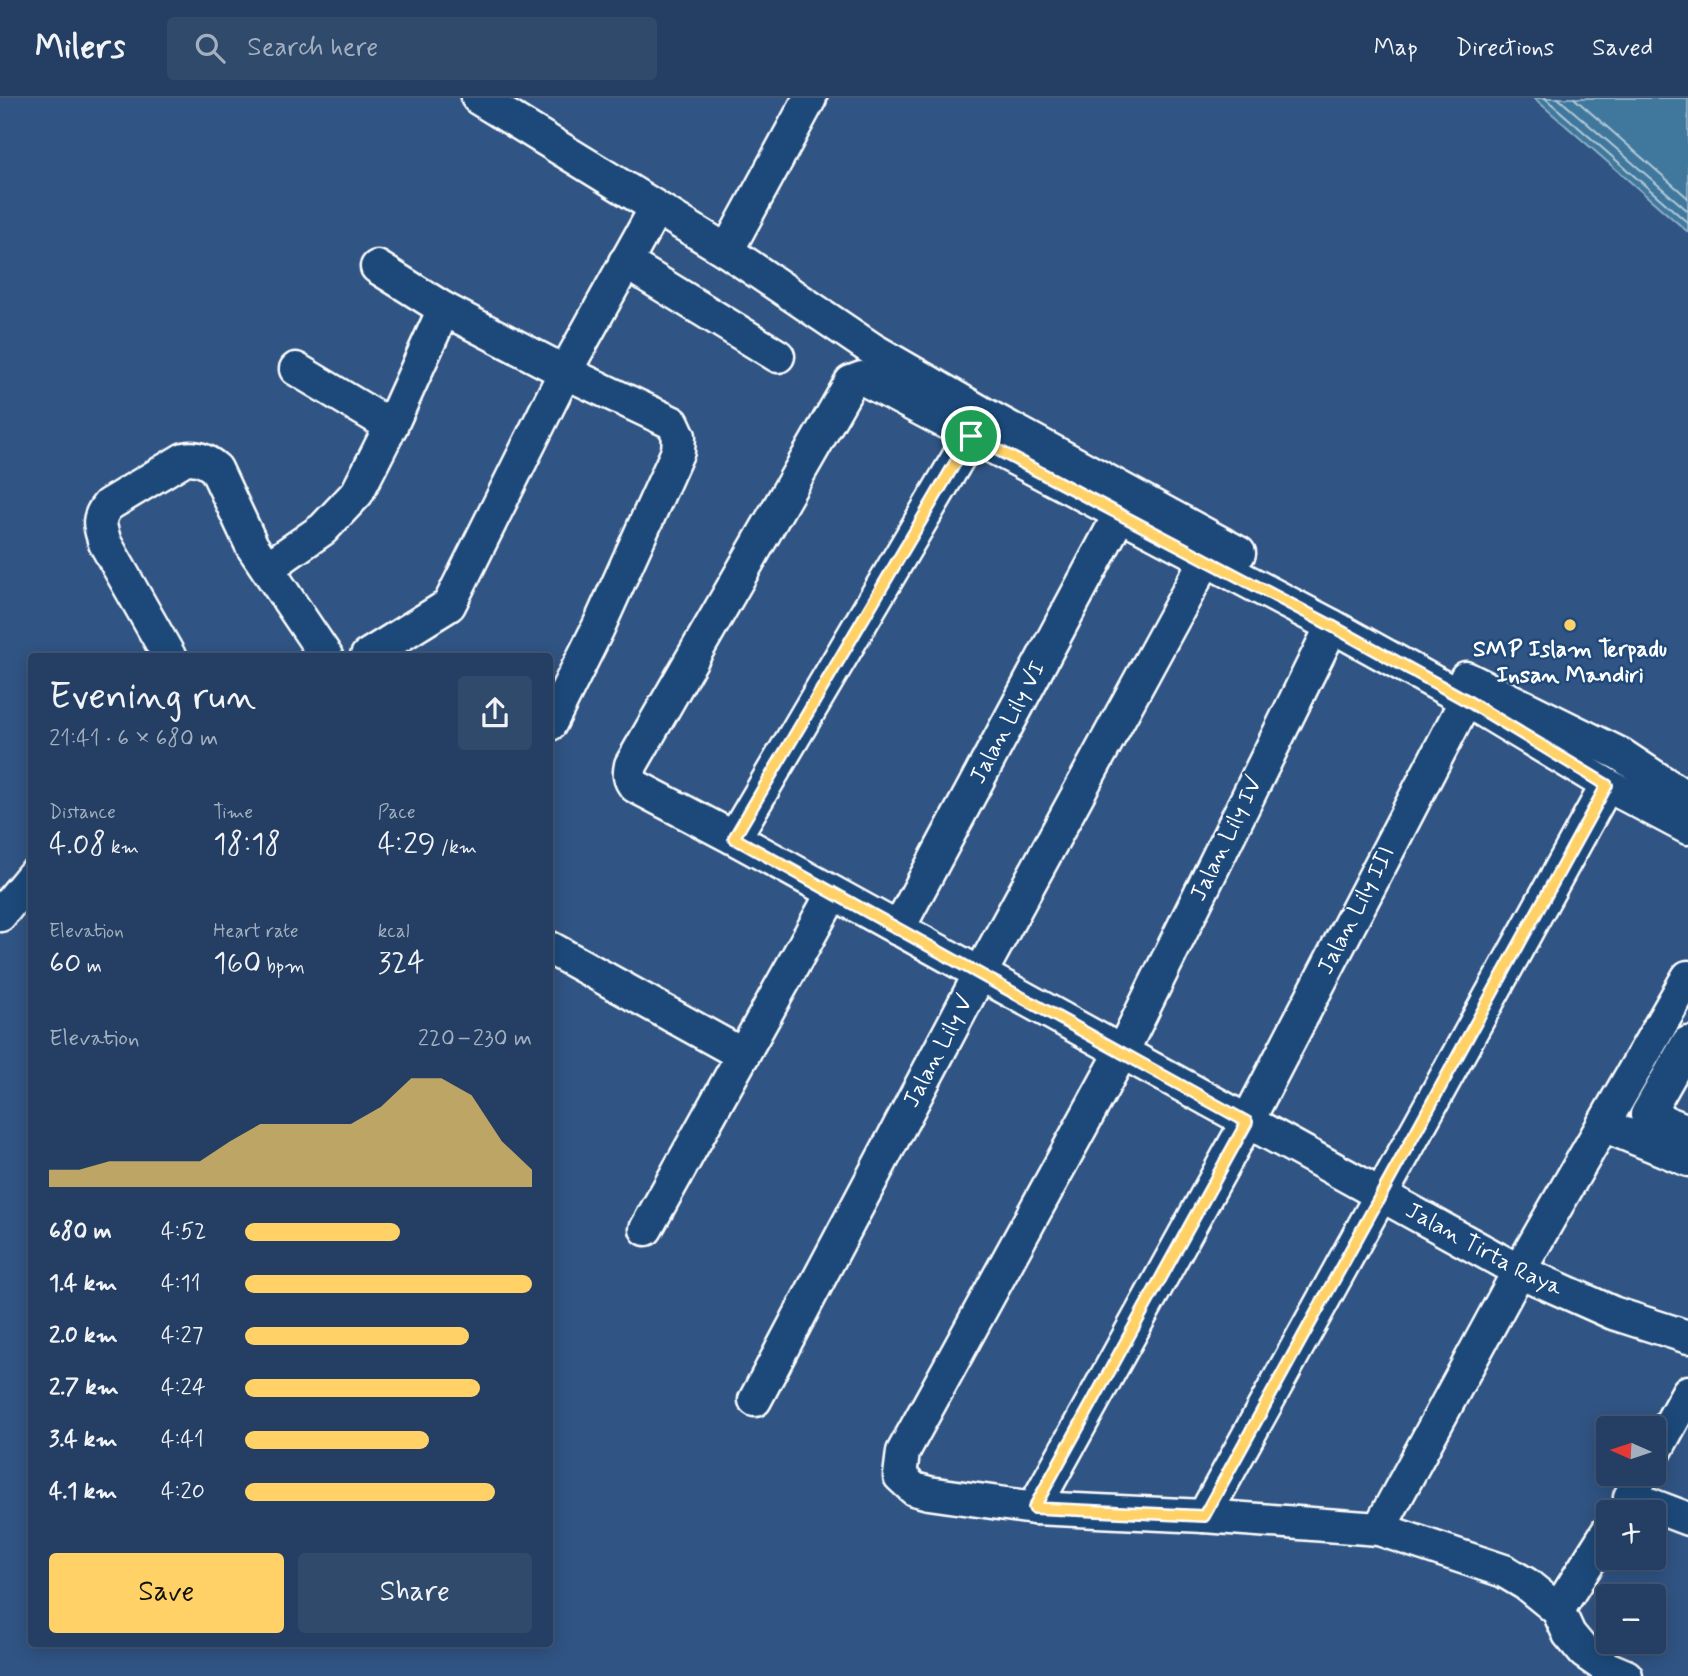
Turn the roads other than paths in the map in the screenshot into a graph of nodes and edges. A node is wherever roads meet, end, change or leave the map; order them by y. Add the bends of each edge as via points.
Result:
1 (478, 98) edge
2 (810, 98) edge
3 (656, 208) junction
4 (727, 251) junction
5 (625, 262) junction
6 (377, 267) dead end
7 (444, 309) junction
8 (778, 356) dead end
9 (296, 369) dead end
10 (565, 372) junction
11 (391, 426) junction
12 (971, 436) junction
13 (1119, 516) junction
14 (1206, 559) junction
15 (267, 568) junction
16 (1332, 626) junction
17 (167, 653) edge
18 (324, 653) edge
19 (372, 653) edge
20 (1466, 700) junction
21 (553, 718) edge
22 (1607, 785) junction
23 (1688, 799) edge
24 (1688, 828) edge
25 (734, 838) junction
26 (28, 881) edge
27 (833, 893) junction
28 (0, 915) edge
29 (898, 929) junction
30 (553, 950) edge
31 (980, 974) junction
32 (1688, 977) edge
33 (1688, 1043) edge
34 (1122, 1052) junction
35 (743, 1055) junction
36 (1247, 1122) junction
37 (1603, 1125) junction
38 (1688, 1131) edge
39 (1688, 1160) edge
40 (1380, 1193) junction
41 (646, 1229) dead end
42 (1519, 1270) junction
43 (1688, 1337) edge
44 (1688, 1392) edge
45 (755, 1400) dead end
46 (1666, 1432) edge
47 (1631, 1494) edge
48 (1034, 1508) junction
49 (1204, 1516) junction
50 (1688, 1519) edge
51 (1379, 1529) junction
52 (1596, 1550) edge
53 (1558, 1610) junction
54 (1626, 1676) edge

1 - 3 street
2 - 4 street
3 - 4 street
3 - 5 street
4 - 23 street via 872,349 984,415 1477,684 1620,754
5 - 8 street
5 - 10 street
6 - 7 street
7 - 10 street
7 - 11 street
9 - 11 street
10 - 19 street via 449,605
10 - 21 street via 673,423 679,436 673,464
11 - 15 street via 345,508
12 - 13 street
12 - 25 street
12 - 25 street, Jalan Tirta Raya via 862,378 851,383 631,765 630,780 635,786
13 - 14 street
13 - 29 street, Jalan Lily VI
14 - 16 street
14 - 31 street, Jalan Lily V
15 - 17 street via 216,469 207,461 184,459 108,505 101,514 105,543
15 - 18 street
16 - 20 street
16 - 34 street, Jalan Lily IV
20 - 22 street
20 - 36 street, Jalan Lily III
22 - 24 street
22 - 40 street
25 - 27 street, Jalan Tirta Raya
26 - 28 street
27 - 29 street, Jalan Tirta Raya
27 - 35 street
29 - 31 street, Jalan Tirta Raya
30 - 35 street
31 - 34 street, Jalan Tirta Raya
31 - 45 street, Jalan Lily V
32 - 37 street
33 - 38 street via 1647,1115
34 - 36 street, Jalan Tirta Raya
34 - 48 street, Jalan Lily IV via 900,1461 900,1476 914,1489
35 - 41 street
36 - 40 street, Jalan Tirta Raya
36 - 48 street, Jalan Lily III
37 - 39 street
37 - 42 street
40 - 42 street, Jalan Tirta Raya
40 - 49 street
42 - 43 street, Jalan Tirta Raya via 1613,1312
42 - 51 street
44 - 46 street
47 - 50 street
48 - 49 street, Jalan Lily IV
49 - 51 street, Jalan Lily IV
51 - 53 street, Jalan Lily IV via 1504,1571
52 - 53 street
53 - 54 street via 1584,1652

